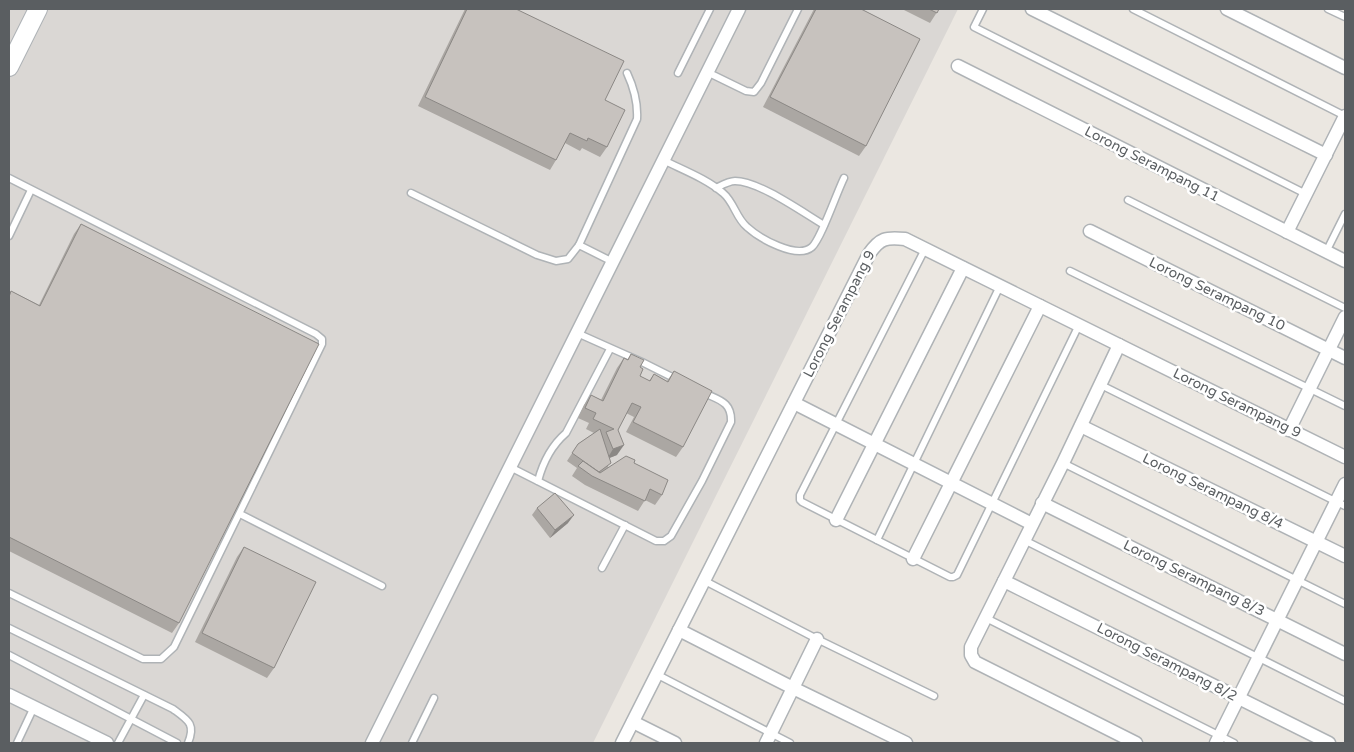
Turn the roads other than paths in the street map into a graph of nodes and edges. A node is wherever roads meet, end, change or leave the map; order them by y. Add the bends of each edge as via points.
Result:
1 (38, 9) edge
2 (710, 9) edge
3 (739, 9) edge
4 (798, 9) edge
5 (983, 9) edge
6 (1032, 9) edge
7 (1133, 9) edge
8 (1228, 9) edge
9 (1328, 9) edge
10 (1345, 17) edge
11 (958, 66) dead end
12 (9, 67) edge
13 (1345, 68) edge
14 (626, 72) edge
15 (707, 72) junction
16 (678, 73) dead end
17 (1345, 116) edge
18 (1326, 155) junction
19 (663, 160) junction
20 (9, 178) edge
21 (844, 178) dead end
22 (716, 188) junction
23 (32, 190) junction
24 (411, 193) dead end
25 (1306, 194) junction
26 (1128, 200) dead end
27 (1345, 214) edge
28 (824, 225) junction
29 (1090, 231) dead end
30 (1287, 232) junction
31 (9, 236) edge
32 (579, 245) junction
33 (925, 249) junction
34 (1326, 252) junction
35 (1345, 261) edge
36 (612, 262) junction
37 (963, 268) junction
38 (1070, 271) dead end
39 (1000, 286) junction
40 (1040, 306) junction
41 (1345, 308) edge
42 (1345, 317) edge
43 (1079, 325) junction
44 (577, 333) junction
45 (1119, 345) junction
46 (610, 349) junction
47 (1329, 350) junction
48 (1345, 358) edge
49 (684, 383) edge
50 (1101, 385) junction
51 (693, 388) edge
52 (1310, 388) junction
53 (794, 403) junction
54 (1345, 406) edge
55 (836, 424) junction
56 (1081, 426) junction
57 (1290, 430) junction
58 (874, 444) junction
59 (1345, 457) edge
60 (1063, 462) junction
61 (914, 464) junction
62 (510, 467) junction
63 (538, 481) junction
64 (952, 483) junction
65 (1345, 484) edge
66 (1042, 503) junction
67 (993, 504) junction
68 (1341, 504) edge
69 (240, 514) junction
70 (836, 520) junction
71 (1032, 524) junction
72 (625, 525) junction
73 (877, 540) junction
74 (1024, 540) junction
75 (1316, 542) junction
76 (1345, 556) edge
77 (913, 559) junction
78 (602, 568) dead end
79 (1298, 580) junction
80 (705, 581) junction
81 (1004, 581) junction
82 (382, 586) dead end
83 (9, 594) edge
84 (1345, 604) edge
85 (985, 618) junction
86 (1278, 620) junction
87 (9, 628) edge
88 (680, 630) junction
89 (816, 639) junction
90 (1345, 654) edge
91 (9, 655) edge
92 (1259, 657) junction
93 (656, 674) junction
94 (793, 688) junction
95 (9, 695) edge
96 (144, 695) junction
97 (934, 696) dead end
98 (434, 698) dead end
99 (1238, 698) junction
100 (1345, 701) edge
101 (34, 707) junction
102 (132, 720) junction
103 (632, 722) junction
104 (769, 738) edge
105 (1218, 740) edge
106 (906, 742) edge
107 (17, 743) edge
108 (107, 743) edge
109 (118, 743) edge
110 (177, 743) edge
111 (188, 743) edge
112 (372, 743) edge
113 (412, 743) edge
114 (622, 743) edge
115 (675, 743) edge
116 (790, 743) edge
117 (1136, 743) edge
118 (1234, 743) edge
119 (1329, 743) edge

1 - 12 street
2 - 16 lane
3 - 15 street
4 - 15 lane via 754,92
5 - 25 lane via 974,27
6 - 18 street
7 - 17 lane
8 - 13 street
9 - 10 lane
11 - 30 street, Lorong Serampang 11
14 - 32 lane via 638,105 637,119
15 - 19 street
17 - 18 street
18 - 25 street
19 - 22 lane
19 - 36 street
20 - 23 lane
21 - 28 lane
22 - 28 lane via 733,181 746,183
22 - 28 lane via 732,202 747,227 788,250 800,252 812,247
23 - 31 lane
23 - 69 lane via 322,339
24 - 32 lane via 537,255 556,261 568,259
25 - 30 street
26 - 41 lane
27 - 34 lane
29 - 47 street, Lorong Serampang 10
30 - 34 street, Lorong Serampang 11
32 - 36 lane
33 - 37 street, Lorong Serampang 9
33 - 53 street, Lorong Serampang 9 via 896,238 881,240 875,246
33 - 55 lane
34 - 35 street, Lorong Serampang 11
36 - 44 street
37 - 39 street, Lorong Serampang 9
37 - 58 street
38 - 52 lane
39 - 40 street, Lorong Serampang 9
39 - 61 lane
40 - 43 street, Lorong Serampang 9
40 - 64 street
42 - 47 street
43 - 45 street, Lorong Serampang 9
43 - 67 lane
44 - 46 lane
44 - 62 street
45 - 50 street
45 - 57 street, Lorong Serampang 9
46 - 49 lane
46 - 63 lane via 566,433 556,441 543,463
47 - 48 street, Lorong Serampang 10
47 - 52 street
50 - 56 street
50 - 68 lane
51 - 72 lane via 727,405 731,412 730,422 702,481 672,536 664,541 656,541
52 - 54 lane
52 - 57 street
53 - 55 street
53 - 80 street, Lorong Serampang 9
55 - 58 street
55 - 70 lane via 800,500
56 - 60 street
56 - 75 street, Lorong Serampang 8/4
57 - 59 street, Lorong Serampang 9
58 - 61 street
58 - 70 street
60 - 66 street
60 - 79 lane
61 - 64 street
61 - 73 lane
62 - 63 lane
62 - 112 street
63 - 72 lane
64 - 67 street
64 - 77 street
65 - 68 street
66 - 71 street
66 - 86 street, Lorong Serampang 8/3
67 - 71 street
67 - 77 lane via 953,578
68 - 75 street
69 - 82 lane
69 - 83 lane via 174,647 161,659 144,659
70 - 73 lane
71 - 74 street
72 - 78 lane
73 - 77 lane
74 - 81 street
74 - 92 lane
75 - 76 street, Lorong Serampang 8/4
75 - 79 street
79 - 84 lane
79 - 86 street
80 - 88 street, Lorong Serampang 9
80 - 89 lane
81 - 85 street
81 - 99 street, Lorong Serampang 8/2
85 - 105 lane
85 - 117 street via 971,647 970,655 975,662
86 - 90 street, Lorong Serampang 8/3
86 - 92 street
87 - 96 lane
88 - 93 street, Lorong Serampang 9
88 - 94 street
89 - 94 street
89 - 97 lane
91 - 102 lane
92 - 99 street
92 - 100 lane
93 - 103 street, Lorong Serampang 9
93 - 104 lane
94 - 104 street
94 - 106 street
95 - 101 street
96 - 102 lane
96 - 111 lane via 184,716 193,732
98 - 113 lane
99 - 105 street
99 - 119 street, Lorong Serampang 8/2
101 - 107 lane
101 - 108 street
102 - 109 lane
102 - 110 lane
103 - 114 street, Lorong Serampang 9
103 - 115 street
104 - 116 lane
105 - 118 lane

